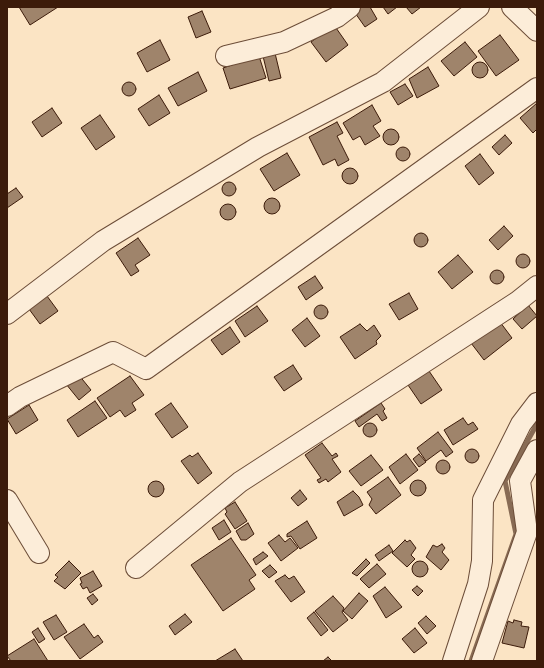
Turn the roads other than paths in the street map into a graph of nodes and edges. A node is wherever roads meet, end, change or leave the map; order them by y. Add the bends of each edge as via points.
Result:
1 (350, 7) edge
2 (479, 7) edge
3 (512, 7) edge
4 (537, 31) edge
5 (226, 56) dead end
6 (537, 88) edge
7 (537, 286) edge
8 (7, 314) edge
9 (537, 402) edge
10 (7, 406) edge
11 (537, 450) edge
12 (7, 500) edge
13 (39, 553) dead end
14 (136, 568) dead end
15 (453, 661) edge
16 (482, 661) edge

1 - 5 street via 337,17 284,42
2 - 8 street via 383,82 258,147 103,241
3 - 4 street
6 - 10 street via 146,369 113,352 20,397
7 - 14 street via 240,482
9 - 15 street via 521,424 483,500 482,561 478,584
11 - 16 street via 520,481 527,532
12 - 13 street

